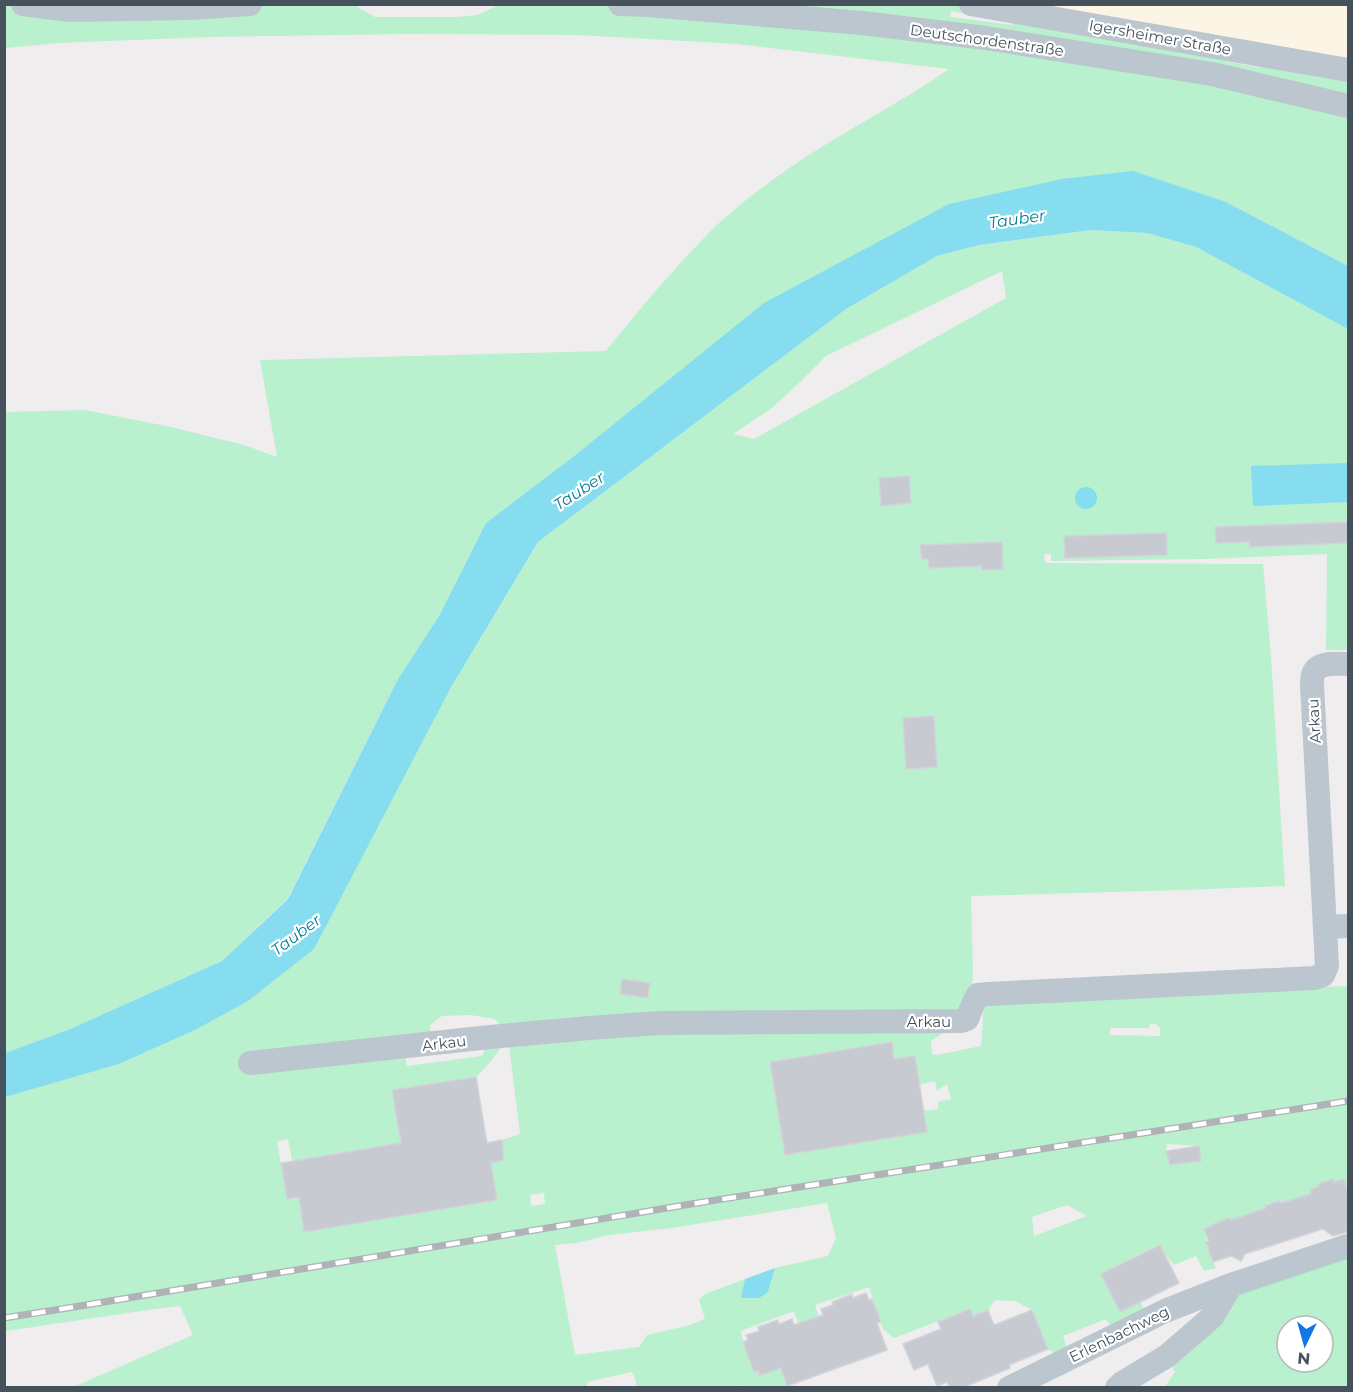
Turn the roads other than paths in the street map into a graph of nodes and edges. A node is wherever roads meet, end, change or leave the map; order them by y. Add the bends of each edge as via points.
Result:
1 (23, 4) edge
2 (250, 4) edge
3 (620, 4) edge
4 (971, 4) edge
5 (1348, 70) edge
6 (1348, 106) edge
7 (1348, 664) edge
8 (1337, 926) edge
9 (1338, 966) edge
10 (250, 1063) dead end
11 (1348, 1246) edge
12 (1231, 1285) junction
13 (1009, 1388) edge
14 (1117, 1388) edge

1 - 2 street via 70,10
3 - 6 street, Deutschordenstraße via 862,23 986,38 1212,74
4 - 5 street, Igersheimer Straße
7 - 8 street, Arkau via 1317,668 1312,685
8 - 9 street, Arkau
9 - 10 street, Arkau via 1314,978 978,995 967,1019 961,1021 658,1023
11 - 12 street, Erlenbachweg
12 - 13 street, Erlenbachweg via 1165,1311
12 - 14 street via 1212,1317 1167,1356

